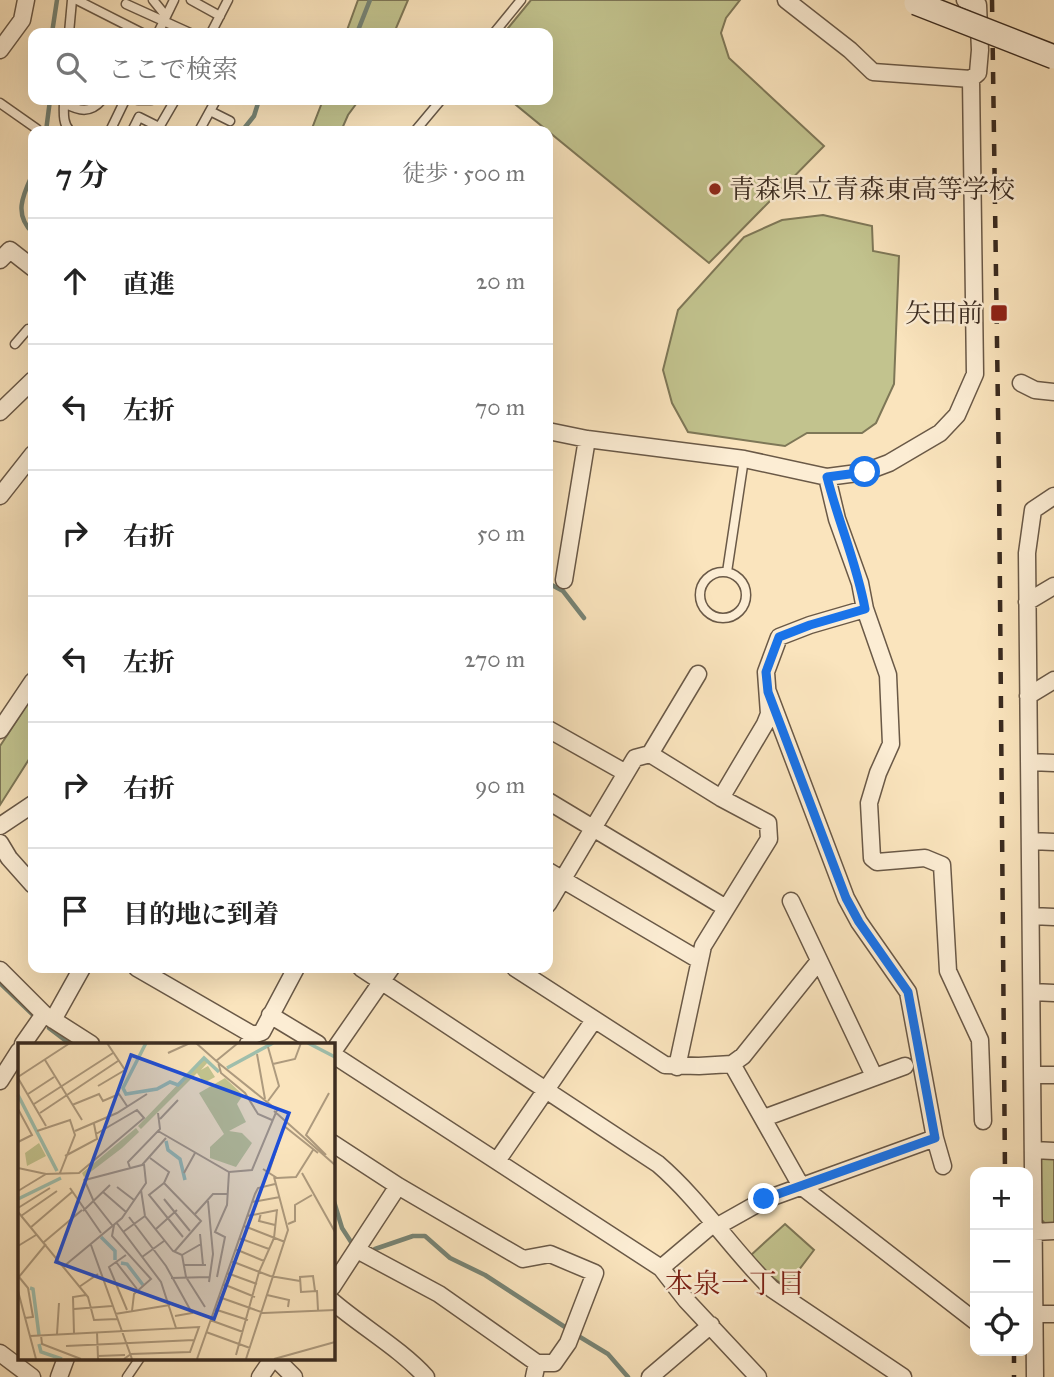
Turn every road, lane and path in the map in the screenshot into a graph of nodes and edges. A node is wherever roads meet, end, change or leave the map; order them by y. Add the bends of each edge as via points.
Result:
1 (26, 0) edge
2 (72, 0) edge
3 (78, 0) edge
4 (153, 0) edge
5 (174, 0) edge
6 (191, 0) edge
7 (228, 0) edge
8 (521, 0) edge
9 (786, 0) edge
10 (965, 0) edge
11 (127, 2) edge
12 (916, 3) dead end
13 (220, 16) junction
14 (165, 19) junction
15 (118, 21) junction
16 (69, 28) edge
17 (132, 28) edge
18 (160, 28) edge
19 (185, 28) edge
20 (214, 28) edge
21 (498, 28) edge
22 (0, 50) edge
23 (1054, 57) edge
24 (971, 79) junction
25 (0, 103) edge
26 (64, 105) edge
27 (70, 105) edge
28 (97, 105) edge
29 (123, 105) edge
30 (172, 105) edge
31 (213, 105) edge
32 (436, 105) edge
33 (210, 111) junction
34 (230, 121) dead end
35 (33, 126) edge
36 (66, 126) edge
37 (113, 126) edge
38 (134, 126) edge
39 (153, 126) edge
40 (160, 126) edge
41 (202, 126) edge
42 (419, 126) edge
43 (0, 260) edge
44 (28, 264) edge
45 (28, 329) edge
46 (15, 344) dead end
47 (1021, 383) dead end
48 (28, 385) edge
49 (1054, 392) edge
50 (0, 412) edge
51 (553, 432) edge
52 (587, 439) junction
53 (744, 459) junction
54 (28, 460) edge
55 (827, 477) junction
56 (0, 496) edge
57 (1054, 496) edge
58 (727, 572) junction
59 (564, 580) dead end
60 (1054, 586) edge
61 (1027, 602) junction
62 (865, 609) junction
63 (698, 674) dead end
64 (1054, 680) edge
65 (28, 688) edge
66 (768, 692) junction
67 (1028, 696) junction
68 (0, 730) edge
69 (553, 732) edge
70 (650, 754) junction
71 (1030, 762) junction
72 (1054, 763) edge
73 (626, 773) junction
74 (721, 798) junction
75 (553, 804) edge
76 (28, 807) edge
77 (0, 826) edge
78 (592, 828) junction
79 (1031, 841) junction
80 (1054, 842) edge
81 (0, 843) edge
82 (555, 875) edge
83 (28, 879) edge
84 (790, 901) dead end
85 (726, 908) junction
86 (1031, 916) junction
87 (1054, 917) edge
88 (699, 960) junction
89 (818, 961) junction
90 (0, 970) edge
91 (79, 973) edge
92 (145, 973) edge
93 (293, 973) edge
94 (524, 973) edge
95 (387, 974) edge
96 (1032, 992) junction
97 (1054, 993) edge
98 (270, 1015) junction
99 (48, 1017) junction
100 (594, 1020) junction
101 (257, 1039) edge
102 (25, 1043) edge
103 (88, 1043) edge
104 (315, 1043) edge
105 (334, 1050) edge
106 (18, 1053) edge
107 (334, 1054) edge
108 (732, 1064) junction
109 (677, 1066) junction
110 (905, 1066) dead end
111 (1032, 1075) junction
112 (1054, 1075) edge
113 (874, 1076) junction
114 (0, 1081) edge
115 (544, 1088) junction
116 (764, 1118) junction
117 (983, 1121) dead end
118 (935, 1138) junction
119 (334, 1144) edge
120 (1033, 1150) junction
121 (1054, 1151) edge
122 (497, 1161) junction
123 (943, 1166) dead end
124 (398, 1186) junction
125 (802, 1186) junction
126 (715, 1226) junction
127 (1054, 1231) edge
128 (1034, 1232) junction
129 (357, 1250) junction
130 (338, 1265) edge
131 (661, 1268) junction
132 (334, 1303) edge
133 (1034, 1314) junction
134 (1054, 1314) edge
135 (970, 1317) edge
136 (711, 1325) junction
137 (0, 1353) edge
138 (65, 1360) edge
139 (139, 1360) edge
140 (273, 1360) edge
141 (276, 1360) edge
142 (535, 1370) edge
143 (32, 1377) edge
144 (59, 1377) edge
145 (127, 1377) edge
146 (260, 1377) edge
147 (294, 1377) edge
148 (426, 1377) edge
149 (650, 1377) edge
150 (758, 1377) edge
151 (903, 1377) edge
152 (1035, 1377) edge

1 - 22 street via 22,20
2 - 16 lane
3 - 15 lane
4 - 14 lane
5 - 14 lane
6 - 13 lane
7 - 13 lane
8 - 21 lane
9 - 24 street via 873,72
10 - 24 street via 978,5 978,73
11 - 14 lane
11 - 15 lane
12 - 23 street, bridge
13 - 20 lane
14 - 18 lane
14 - 19 lane
15 - 17 lane
24 - 55 street via 975,374 957,415 940,433 889,463
25 - 35 lane
26 - 36 lane
27 - 28 lane via 86,110
29 - 37 lane
30 - 40 lane
31 - 33 lane
32 - 42 lane
33 - 34 lane
33 - 41 lane
38 - 39 lane via 139,117
43 - 44 street via 10,250
45 - 46 lane
47 - 49 street
48 - 50 street
51 - 52 street
52 - 53 street
52 - 59 street
53 - 55 street
53 - 58 lane
54 - 56 street
55 - 62 street
57 - 61 street via 1033,510
58 - 58 lane via 743,582 747,595 738,612 720,618 704,607 701,588 713,574
60 - 61 street
61 - 67 street
62 - 66 street via 779,637 766,672
62 - 117 street via 888,675 891,744 869,803 872,858 877,862 925,858 942,865 948,971 980,1040
63 - 70 street
64 - 67 street
65 - 68 street
66 - 74 street via 765,724
66 - 118 street via 846,898 908,992
67 - 71 street
69 - 73 street
70 - 73 street via 635,758
70 - 74 street
71 - 72 street
71 - 79 street
73 - 78 street
74 - 85 street via 768,823 769,838
75 - 78 street
76 - 77 street
78 - 82 street
78 - 85 street
79 - 80 street
79 - 86 street
81 - 83 street
82 - 88 street
84 - 89 street
85 - 88 street
86 - 87 street
86 - 96 street
88 - 109 street
89 - 108 street
89 - 113 street
90 - 99 street
91 - 99 street
92 - 101 street
93 - 98 street
94 - 100 street
95 - 105 street
95 - 115 street
96 - 97 street
96 - 111 street
98 - 101 street
98 - 104 street
99 - 102 street
99 - 103 street
100 - 109 street via 665,1065
100 - 115 street
106 - 114 street
107 - 122 street
108 - 109 street
108 - 116 street
110 - 113 street
111 - 112 street
111 - 120 street
113 - 116 street
115 - 122 street
115 - 126 street via 658,1164 684,1186
116 - 125 street
118 - 123 street
118 - 125 street
119 - 124 street
120 - 121 street
120 - 128 street
122 - 131 street
124 - 129 street
124 - 142 street via 523,1259 550,1254 595,1273 568,1343 555,1363
125 - 126 street via 764,1199
125 - 135 street
126 - 131 street
126 - 151 street via 772,1289
127 - 128 street
128 - 133 street
129 - 130 street
129 - 142 street via 439,1294
131 - 136 street
132 - 148 street
133 - 134 street
133 - 152 street
136 - 149 street
136 - 150 street
137 - 143 street
138 - 144 street
139 - 145 lane
140 - 146 street
141 - 147 street

